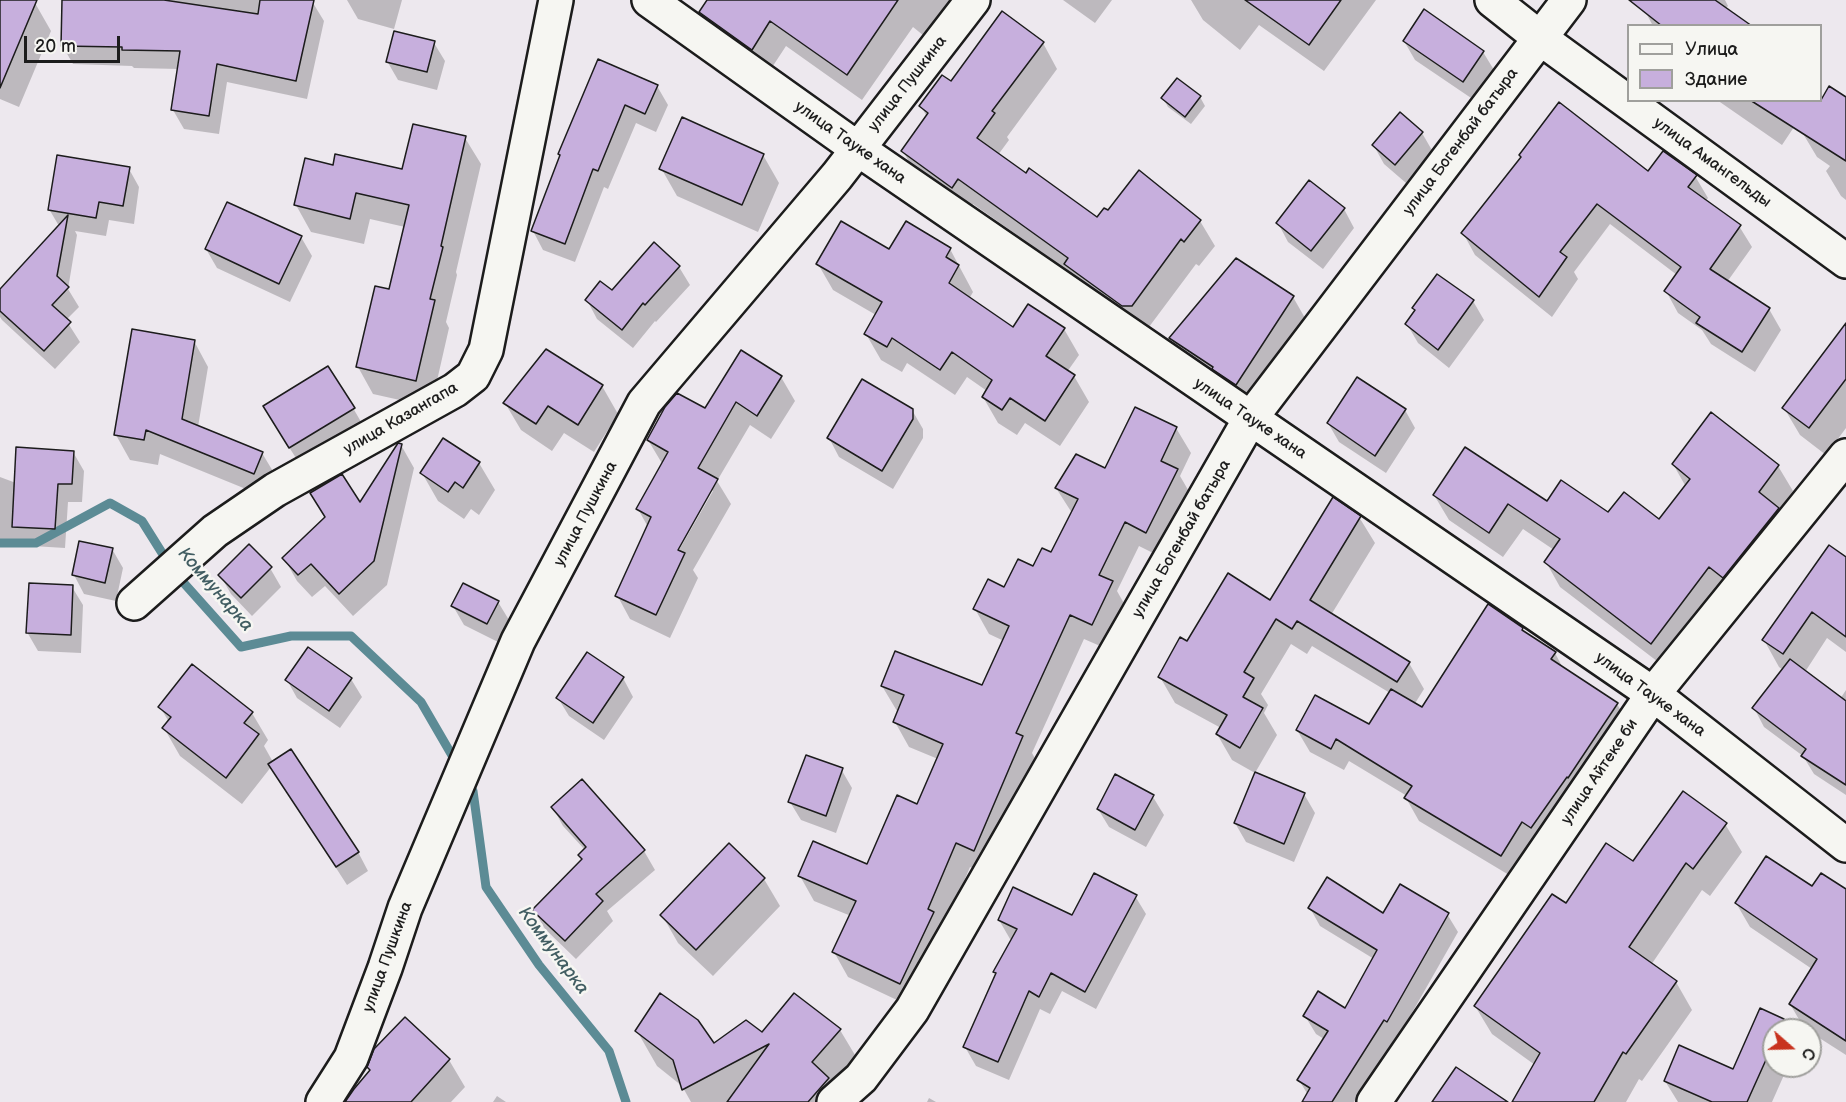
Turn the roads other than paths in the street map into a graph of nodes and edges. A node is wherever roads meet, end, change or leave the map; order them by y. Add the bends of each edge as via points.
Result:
1 (556, 0) edge
2 (649, 0) edge
3 (973, 0) edge
4 (1492, 0) edge
5 (1569, 0) edge
6 (1540, 38) junction
7 (1627, 101) edge
8 (1628, 102) edge
9 (858, 149) junction
10 (1846, 261) edge
11 (1250, 419) junction
12 (1846, 456) edge
13 (134, 603) dead end
14 (1653, 694) junction
15 (1846, 845) edge
16 (323, 1102) edge
17 (834, 1102) edge
18 (1374, 1102) edge

1 - 13 street, улица Казангапа via 486,350 473,376 455,390 275,490 215,531
2 - 9 street, улица Тауке хана
3 - 9 street, улица Пушкина
4 - 6 street, улица Амангельды
5 - 6 street, улица Богенбай батыра
6 - 7 street, улица Амангельды
6 - 11 street, улица Богенбай батыра
8 - 10 street, улица Амангельды
9 - 11 street, улица Тауке хана
9 - 16 street, улица Пушкина via 644,403 518,641 405,908 351,1058
11 - 14 street, улица Тауке хана
11 - 17 street, улица Богенбай батыра via 912,1010 861,1078
12 - 14 street, улица Айтеке би
14 - 15 street, улица Тауке хана
14 - 18 street, улица Айтеке би

